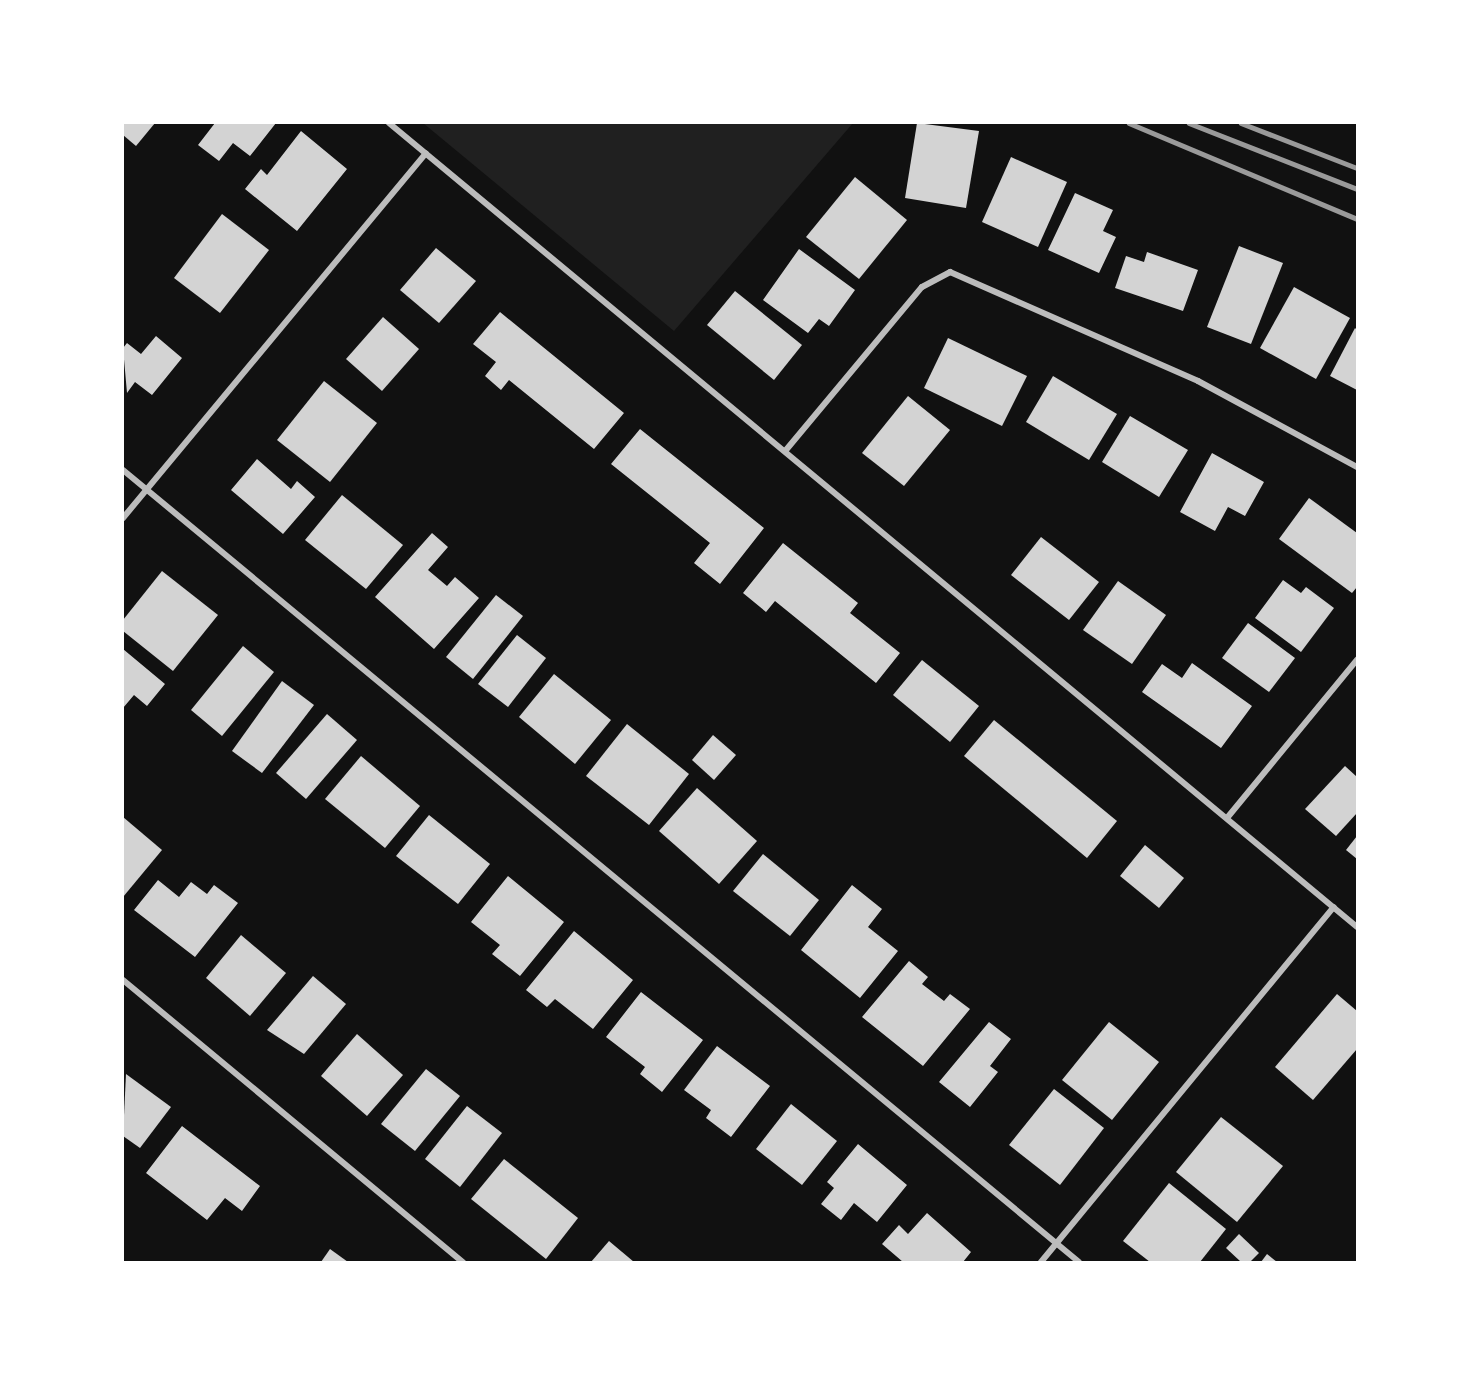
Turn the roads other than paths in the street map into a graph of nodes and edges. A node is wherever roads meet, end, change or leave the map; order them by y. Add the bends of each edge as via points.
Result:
1 (389, 123) edge
2 (426, 153) junction
3 (786, 450) junction
4 (1357, 467) edge
5 (123, 470) edge
6 (146, 489) junction
7 (123, 518) edge
8 (1357, 660) edge
9 (1227, 818) junction
10 (1334, 907) junction
11 (1357, 927) edge
12 (123, 980) edge
13 (1056, 1243) junction
14 (463, 1262) edge
15 (1041, 1262) edge
16 (1079, 1262) edge

1 - 2 street
2 - 3 street
2 - 6 street
3 - 4 street via 922,287 950,272 1198,381
3 - 9 street
5 - 6 street
6 - 7 street
6 - 13 street
8 - 9 street
9 - 10 street
10 - 11 street
10 - 13 street
12 - 14 street
13 - 15 street
13 - 16 street

